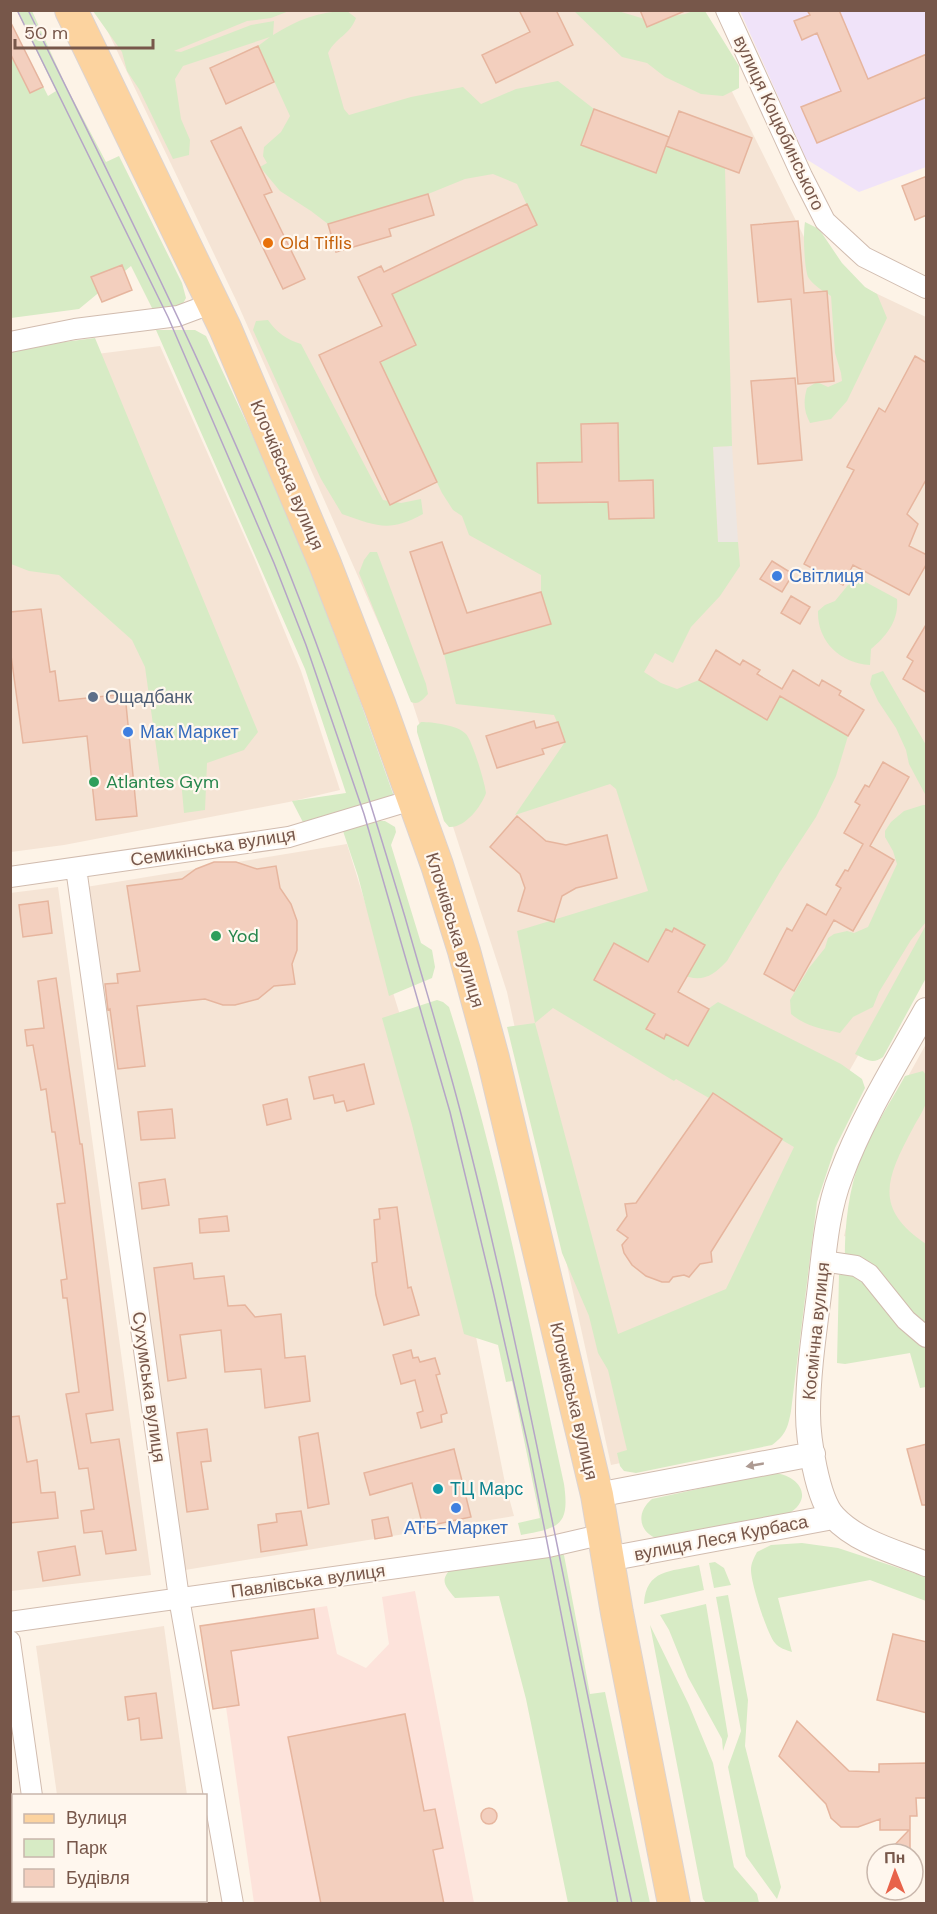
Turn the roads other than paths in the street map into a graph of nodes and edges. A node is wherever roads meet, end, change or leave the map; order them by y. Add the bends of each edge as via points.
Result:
1 (71, 10) edge
2 (726, 10) edge
3 (927, 288) edge
4 (213, 303) junction
5 (10, 342) edge
6 (412, 800) junction
7 (76, 868) junction
8 (10, 877) edge
9 (927, 1010) edge
10 (823, 1261) junction
11 (927, 1337) edge
12 (813, 1454) junction
13 (597, 1495) junction
14 (833, 1517) junction
15 (606, 1547) junction
16 (927, 1564) edge
17 (179, 1598) junction
18 (10, 1622) edge
19 (10, 1641) edge
20 (32, 1794) edge
21 (232, 1904) edge
22 (674, 1904) edge

1 - 4 main road, Клочківська вулиця
2 - 3 street, вулиця Коцюбинського via 825,221 864,257
4 - 5 street via 178,316
4 - 6 main road, Клочківська вулиця via 325,564
6 - 7 street, Семикінська вулиця via 289,837
6 - 13 main road, Клочківська вулиця via 464,951
7 - 8 street, Семикінська вулиця
7 - 17 street, Сухумська вулиця
9 - 10 street, Космічна вулиця via 841,1174
10 - 11 street via 856,1266 869,1274 906,1320
10 - 12 street, Космічна вулиця via 810,1372 808,1414
12 -> 13 street
12 - 14 street, вулиця Леся Курбаса via 822,1496
13 - 15 main road, Клочківська вулиця
14 - 15 street, вулиця Леся Курбаса
14 - 16 street, вулиця Леся Курбаса via 884,1548
15 - 17 street, Павлівська вулиця via 548,1547
15 - 22 main road, Клочківська вулиця
17 - 18 street, Павлівська вулиця
17 - 21 street, Сухумська вулиця
19 - 20 street

